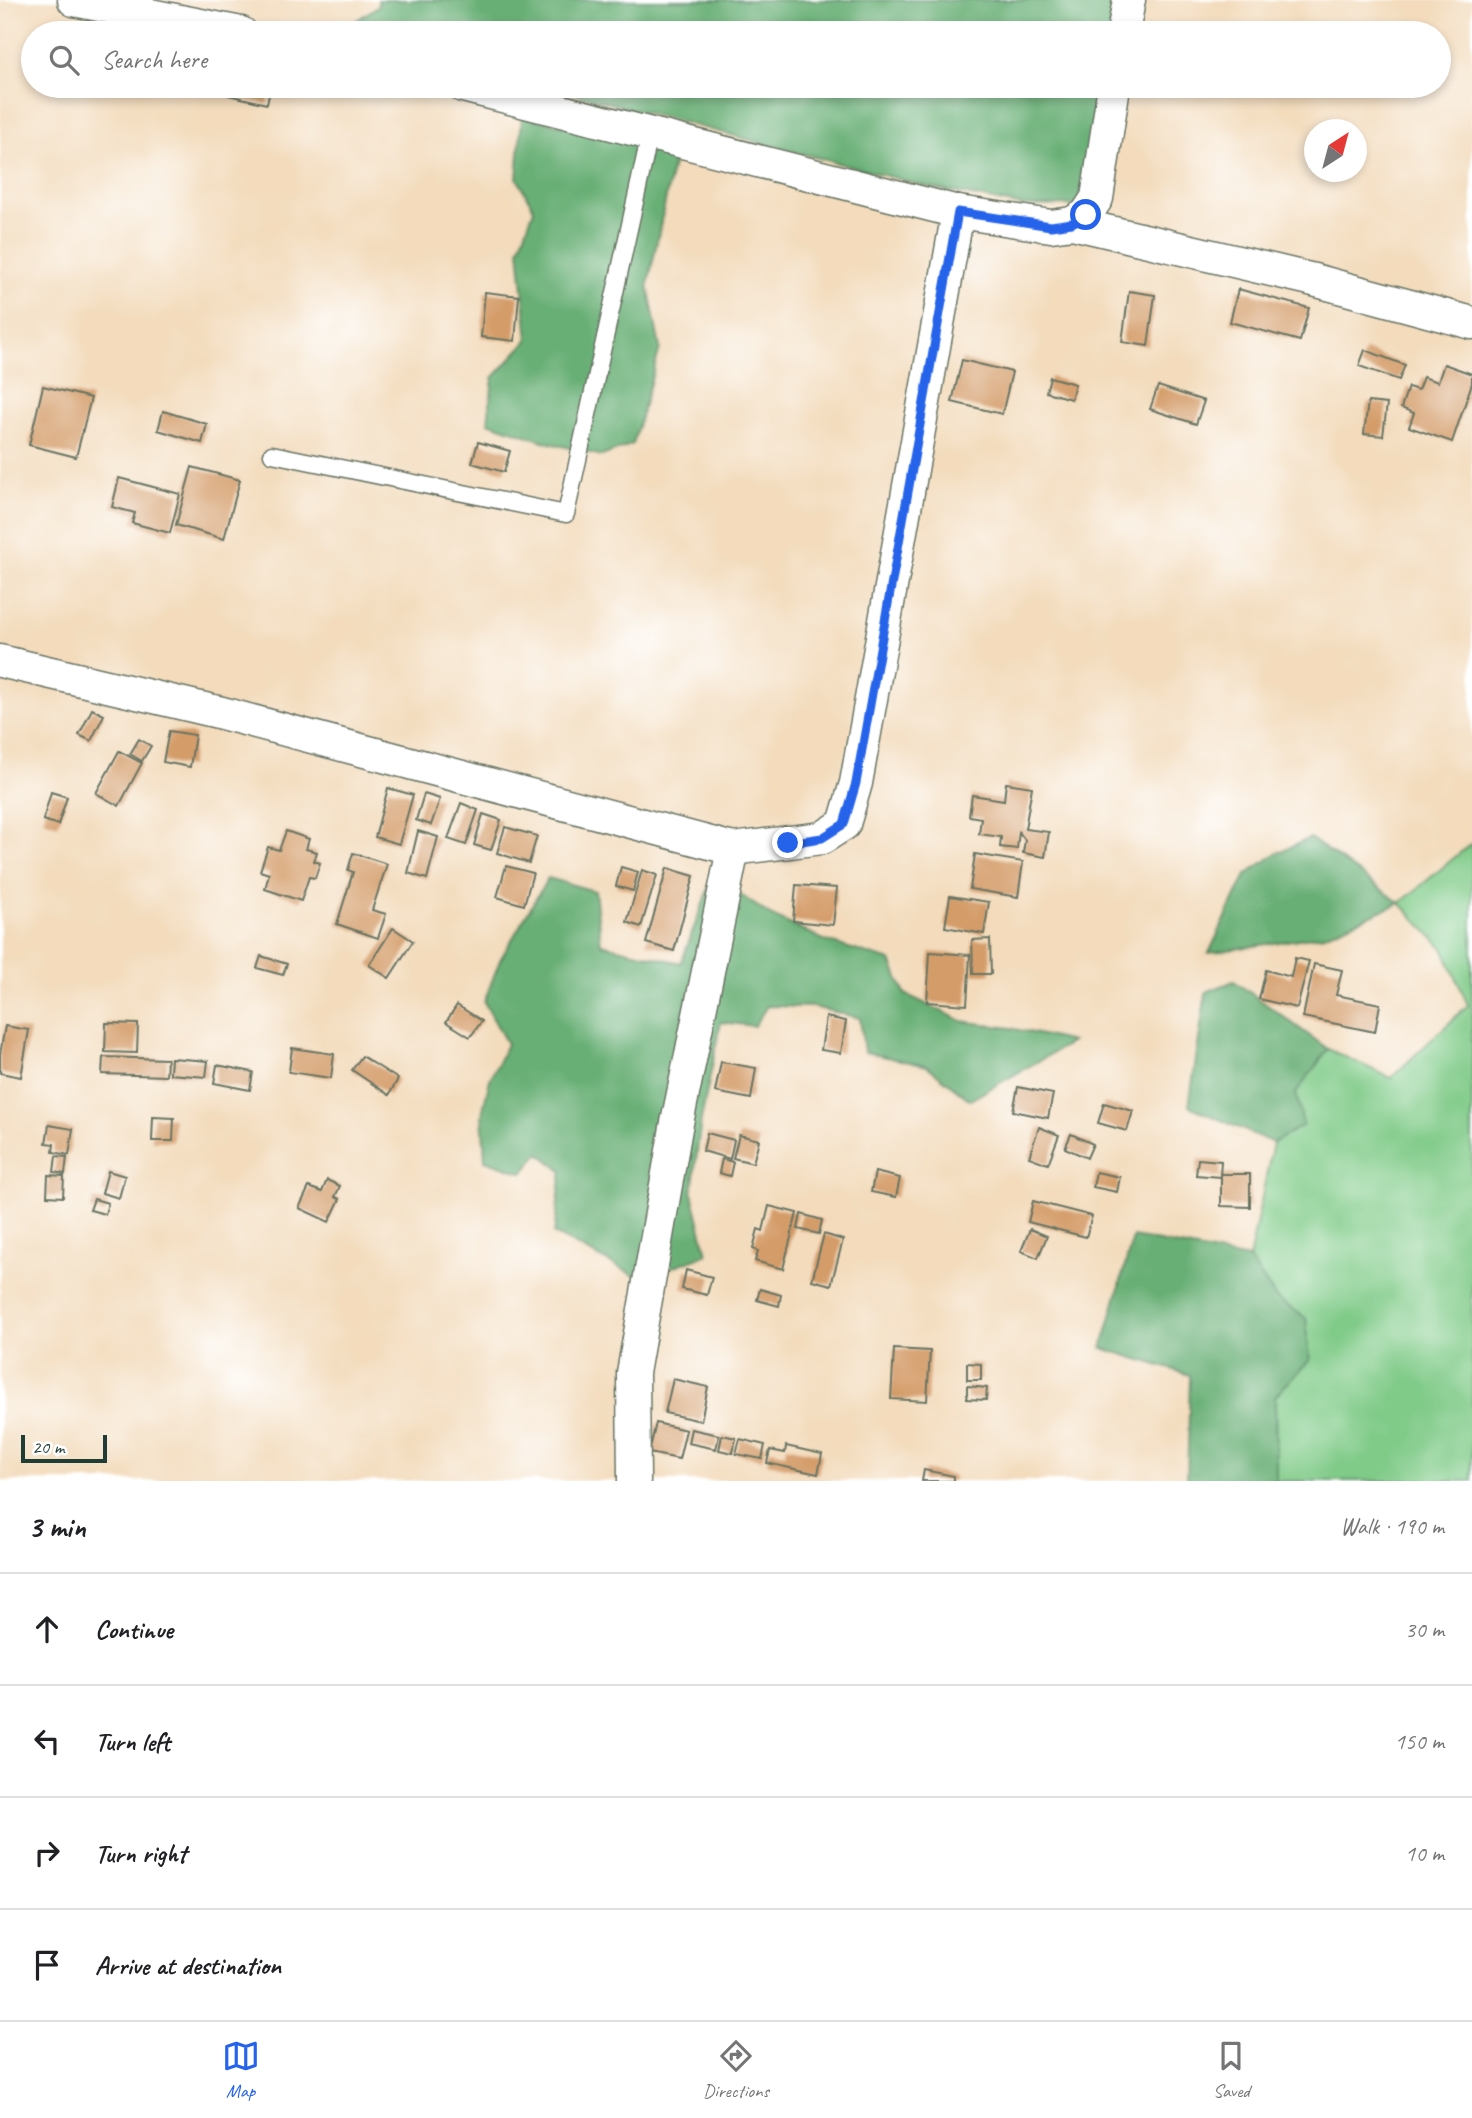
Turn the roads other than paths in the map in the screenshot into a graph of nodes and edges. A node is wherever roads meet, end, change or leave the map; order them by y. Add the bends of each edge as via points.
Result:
1 (74, 0) edge
2 (1129, 0) edge
3 (180, 21) edge
4 (1125, 21) edge
5 (510, 98) edge
6 (1112, 98) edge
7 (650, 134) junction
8 (958, 212) junction
9 (1072, 223) junction
10 (1472, 323) edge
11 (272, 454) dead end
12 (0, 662) edge
13 (733, 849) junction
14 (634, 1481) edge

1 - 3 street
2 - 4 street
5 - 7 street
6 - 9 street via 1097,198 1086,215
7 - 8 street
7 - 11 lane via 566,514
8 - 9 street via 1051,226
8 - 13 street via 856,783 844,824 822,838
9 - 10 street
12 - 13 street via 218,712
13 - 14 street via 676,1128 633,1373

